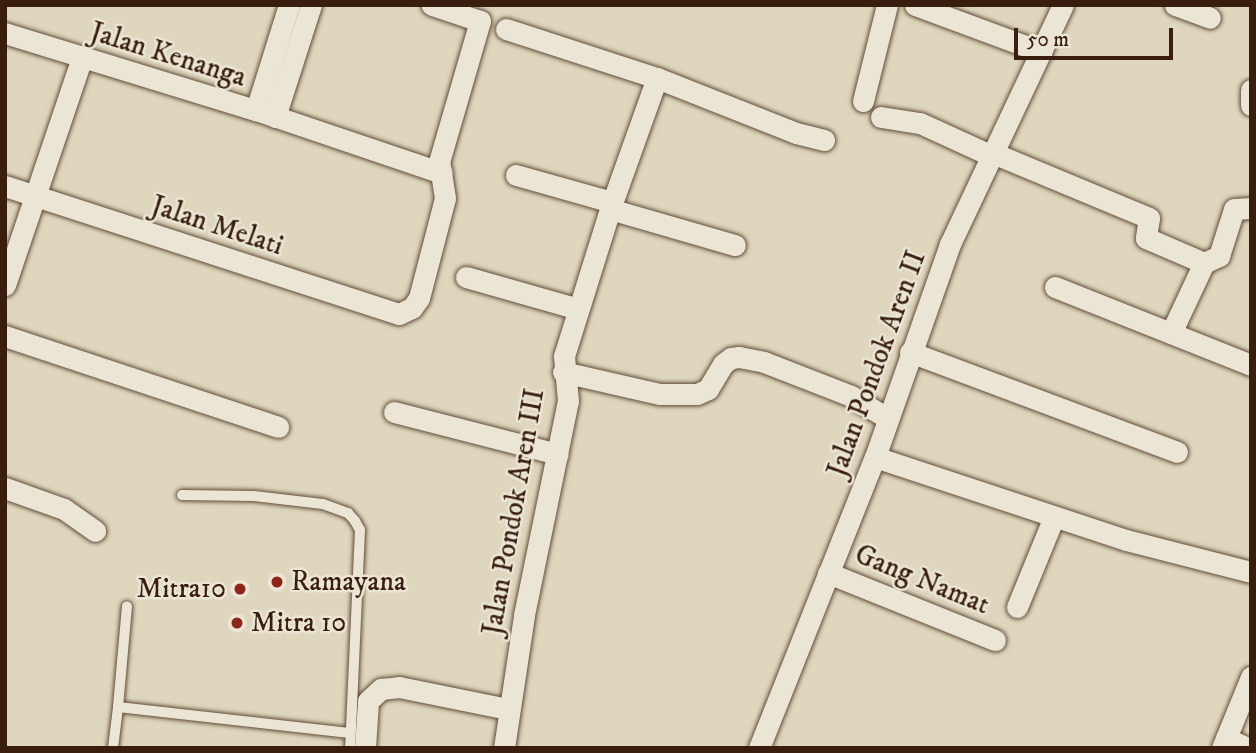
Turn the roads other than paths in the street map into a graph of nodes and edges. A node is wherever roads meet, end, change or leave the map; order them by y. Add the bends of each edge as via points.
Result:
1 (289, 5) edge
2 (311, 5) edge
3 (432, 5) edge
4 (887, 5) edge
5 (915, 5) edge
6 (1063, 5) edge
7 (1175, 5) edge
8 (1210, 18) dead end
9 (506, 29) dead end
10 (5, 33) edge
11 (1042, 52) junction
12 (82, 58) junction
13 (657, 78) junction
14 (1251, 90) edge
15 (863, 102) dead end
16 (1251, 105) edge
17 (265, 114) junction
18 (881, 117) dead end
19 (824, 140) dead end
20 (993, 155) junction
21 (442, 173) junction
22 (516, 175) dead end
23 (5, 186) edge
24 (34, 196) junction
25 (611, 205) junction
26 (1251, 208) edge
27 (735, 245) dead end
28 (1204, 263) junction
29 (467, 277) dead end
30 (5, 285) edge
31 (1055, 287) dead end
32 (578, 309) junction
33 (1171, 333) junction
34 (5, 336) edge
35 (911, 352) junction
36 (1251, 365) edge
37 (563, 372) junction
38 (394, 412) dead end
39 (887, 418) junction
40 (278, 427) dead end
41 (1177, 452) dead end
42 (558, 454) junction
43 (875, 457) junction
44 (5, 488) edge
45 (182, 495) dead end
46 (1054, 517) junction
47 (95, 531) dead end
48 (1251, 572) edge
49 (828, 573) junction
50 (127, 606) dead end
51 (1017, 607) dead end
52 (995, 640) dead end
53 (1251, 677) edge
54 (118, 707) junction
55 (508, 709) junction
56 (358, 741) edge
57 (1224, 743) edge
58 (113, 748) edge
59 (350, 748) edge
60 (504, 748) edge
61 (759, 748) edge
62 (1247, 748) edge

1 - 17 street
2 - 17 street
3 - 21 street via 480,21 439,162
4 - 15 street
5 - 11 street
6 - 11 street, Jalan Pondok Aren II
7 - 8 street
9 - 13 street
10 - 12 street, Jalan Kenanga
11 - 20 street, Jalan Pondok Aren II
12 - 17 street, Jalan Kenanga
12 - 24 street
13 - 19 street
13 - 25 street, Jalan Pondok Aren III
14 - 16 street
17 - 21 street, Jalan Kenanga
18 - 20 street via 920,123
20 - 28 street via 1149,218 1146,238
20 - 35 street, Jalan Pondok Aren II via 950,244
21 - 24 street, Jalan Melati via 445,198 419,298 399,314
22 - 25 street
23 - 24 street, Jalan Melati
24 - 30 street
25 - 27 street
25 - 32 street, Jalan Pondok Aren III
26 - 28 street via 1234,209 1219,256
28 - 33 street
29 - 32 street
31 - 33 street
32 - 37 street, Jalan Pondok Aren III
33 - 36 street
34 - 40 street
35 - 39 street, Jalan Pondok Aren II
35 - 41 street
37 - 39 street via 660,394 697,394 708,389 723,364 739,357 851,396
37 - 42 street, Jalan Pondok Aren III via 568,401
38 - 42 street
39 - 43 street, Jalan Pondok Aren II
42 - 55 street, Jalan Pondok Aren III
43 - 46 street
43 - 49 street, Jalan Pondok Aren II
44 - 47 street via 64,509
45 - 56 lane via 254,496 323,504 348,513 355,521 360,530
46 - 48 street
46 - 51 street
49 - 52 street, Gang Namat
49 - 61 street, Jalan Pondok Aren II
50 - 54 lane
53 - 57 street
54 - 56 lane
54 - 58 lane
55 - 56 street via 399,687 382,689 368,701
55 - 60 street, Jalan Pondok Aren III
56 - 59 lane
57 - 62 street

